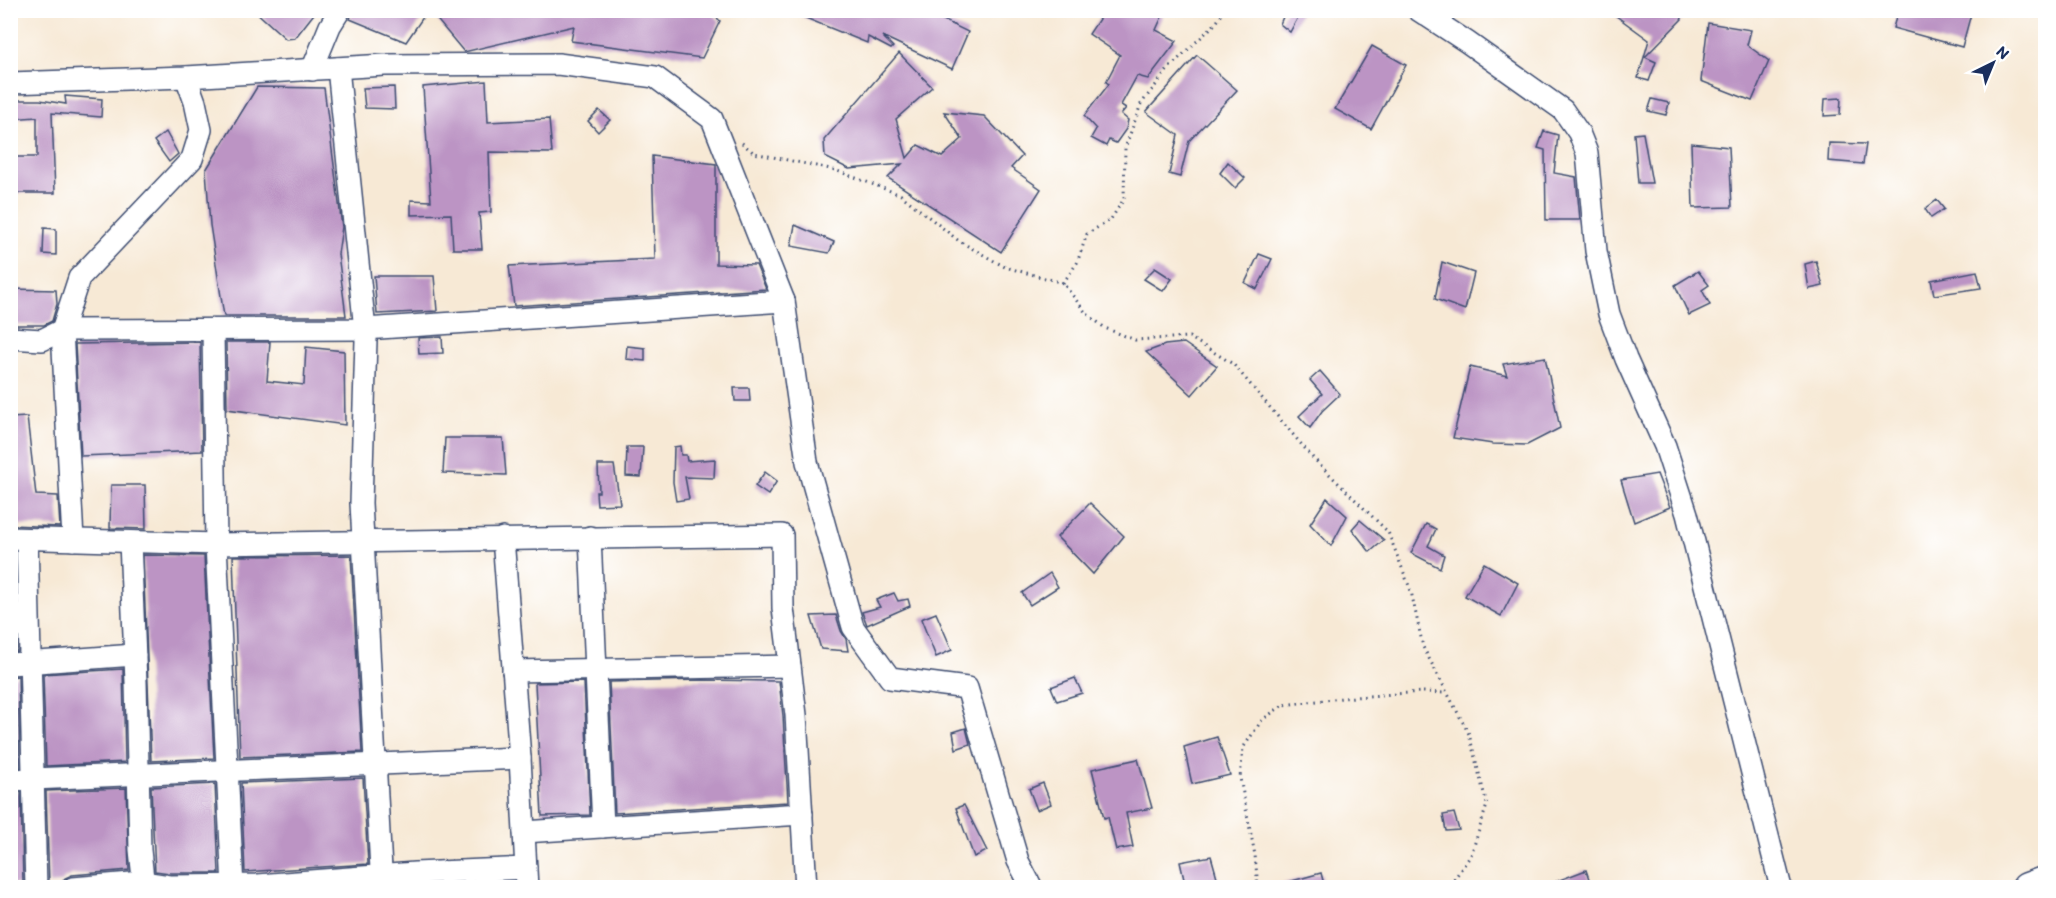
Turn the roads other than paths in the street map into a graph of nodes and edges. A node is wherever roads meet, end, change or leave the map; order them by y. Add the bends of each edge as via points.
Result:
1 (340, 10) edge
2 (1418, 10) edge
3 (338, 68) junction
4 (312, 70) junction
5 (186, 77) junction
6 (10, 83) edge
7 (784, 301) junction
8 (365, 329) junction
9 (62, 330) junction
10 (213, 330) junction
11 (10, 338) edge
12 (590, 537) junction
13 (19, 538) edge
14 (503, 538) junction
15 (73, 540) junction
16 (129, 542) junction
17 (363, 543) junction
18 (216, 544) junction
19 (135, 655) junction
20 (21, 663) edge
21 (790, 666) junction
22 (596, 669) junction
23 (513, 671) junction
24 (520, 758) junction
25 (375, 764) junction
26 (227, 770) junction
27 (139, 775) junction
28 (33, 779) junction
29 (10, 780) edge
30 (802, 814) junction
31 (603, 827) junction
32 (524, 832) junction
33 (527, 878) edge
34 (2046, 881) edge
35 (382, 882) edge
36 (144, 885) edge
37 (233, 887) edge
38 (36, 888) edge
39 (73, 888) edge
40 (806, 888) edge
41 (1032, 888) edge
42 (1781, 888) edge
43 (2027, 888) edge

1 - 4 street
2 - 42 street via 1563,110 1584,143 1596,251 1609,314 1665,446 1687,514
3 - 4 street
3 - 7 street via 558,64 655,77 712,119
3 - 8 street
4 - 5 street
5 - 6 street
5 - 9 street via 201,130 192,159 79,278
7 - 8 street
7 - 41 street via 807,462 854,627 890,678 967,688 1018,861
8 - 10 street
8 - 17 street
9 - 10 street
9 - 11 street via 42,340
9 - 15 street
10 - 18 street
12 - 14 street
12 - 21 street via 782,535 783,608
12 - 22 street
13 - 15 street
13 - 20 street
14 - 17 street
14 - 23 street
15 - 16 street
16 - 18 street
16 - 19 street
17 - 18 street
17 - 25 street
18 - 26 street
19 - 20 street
19 - 27 street
20 - 28 street
21 - 22 street
21 - 30 street
22 - 23 street
22 - 31 street
23 - 24 street
24 - 25 street
24 - 32 street
25 - 26 street
25 - 35 street
26 - 27 street
26 - 37 street
27 - 28 street
27 - 36 street
28 - 29 street
28 - 38 street
30 - 31 street
30 - 40 street
31 - 32 street
32 - 33 street
33 - 35 street via 415,873
34 - 43 highway
35 - 37 street
36 - 37 street
36 - 39 street

